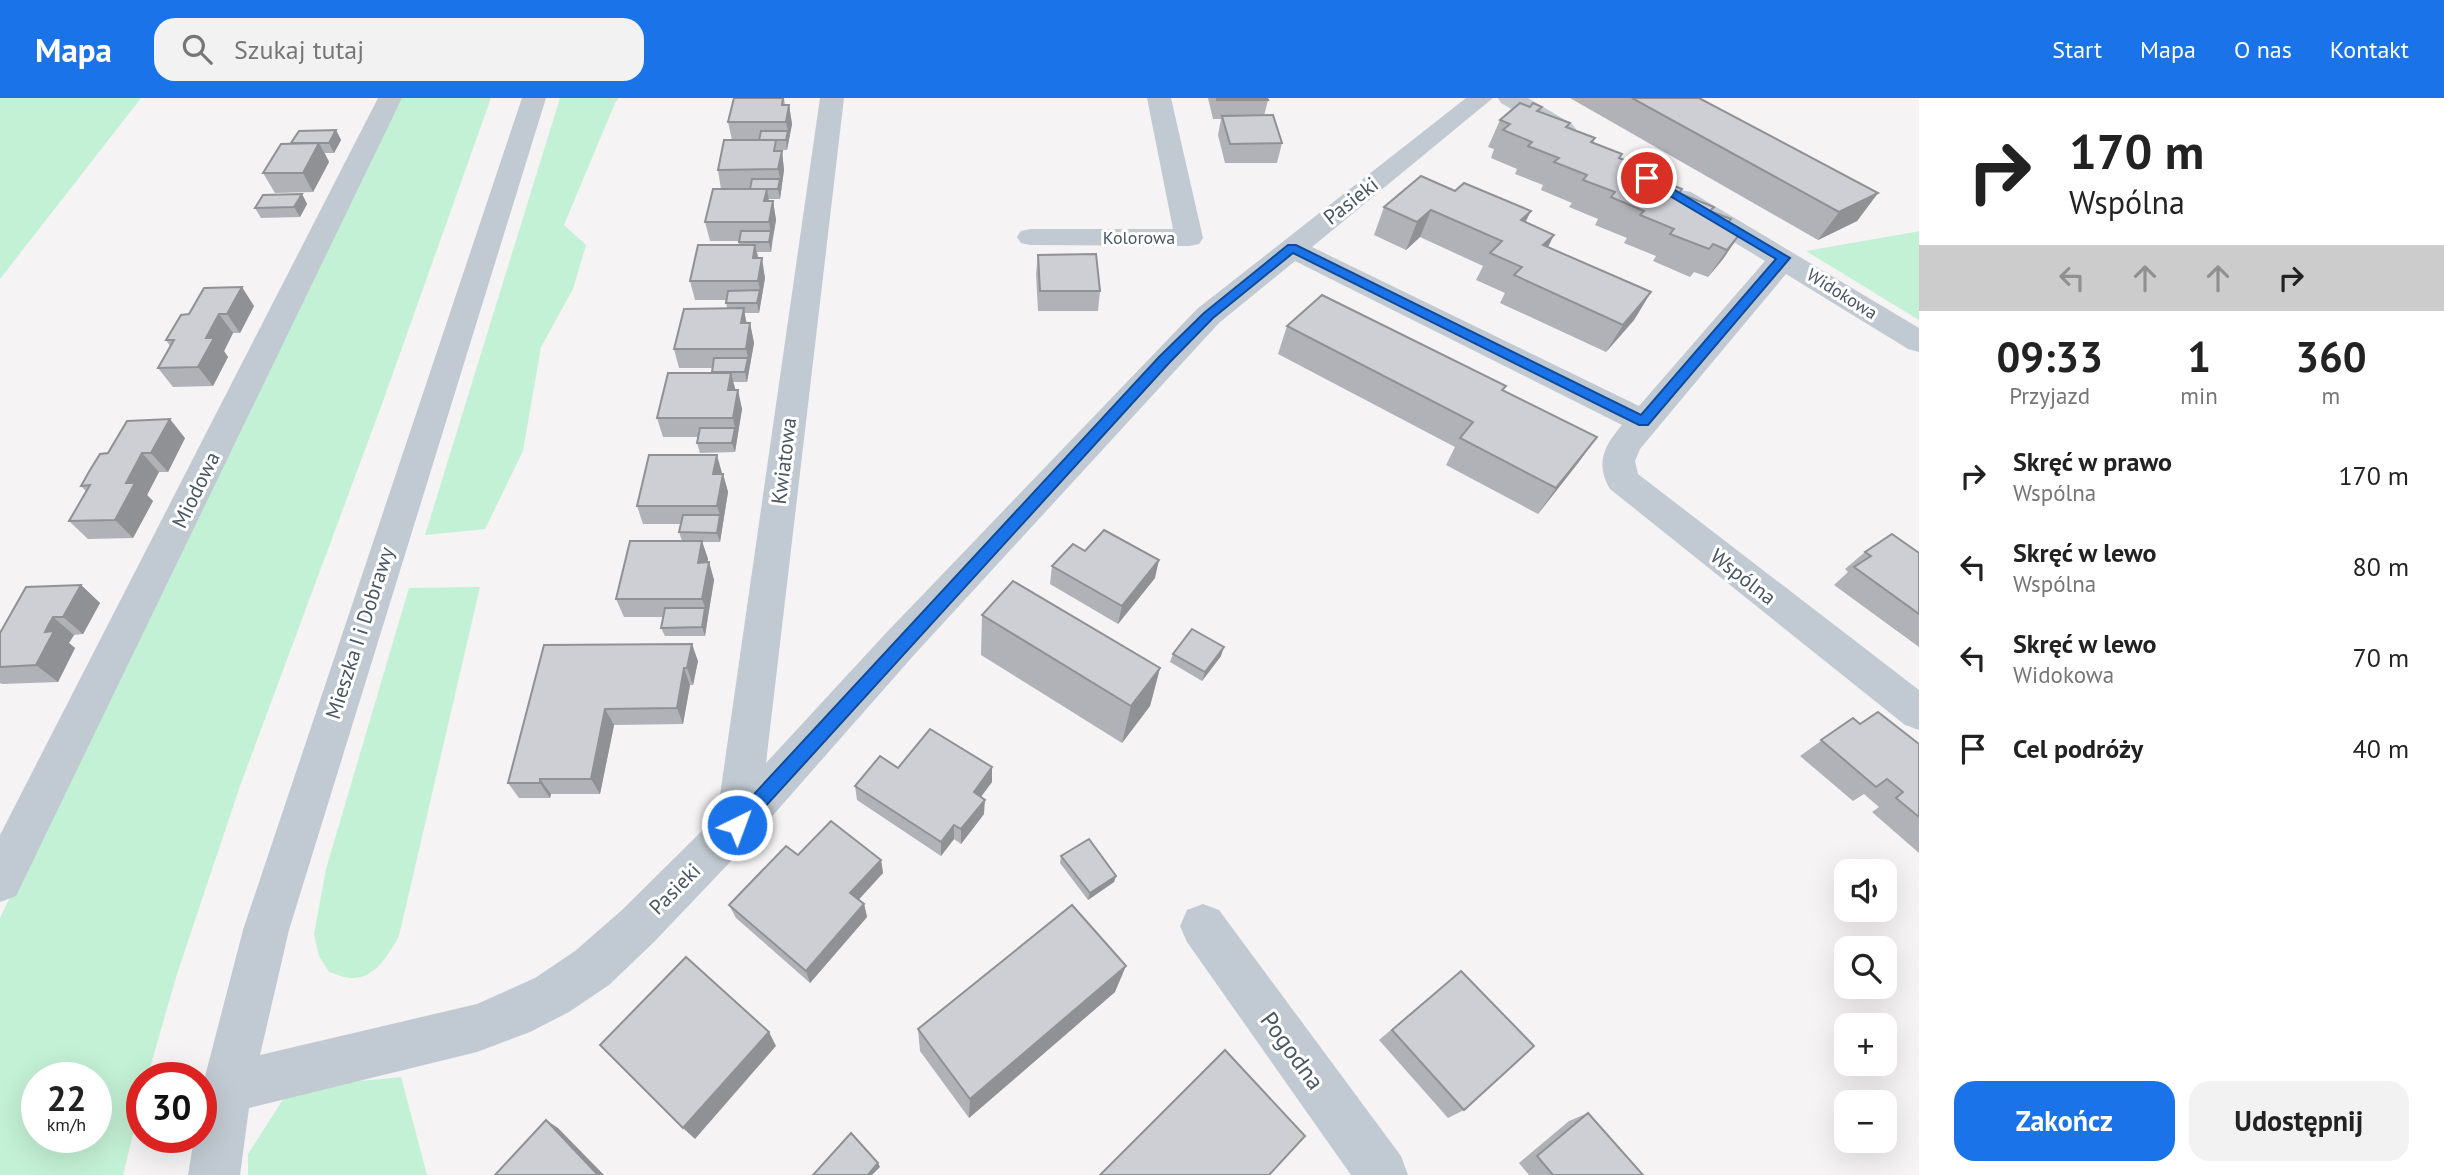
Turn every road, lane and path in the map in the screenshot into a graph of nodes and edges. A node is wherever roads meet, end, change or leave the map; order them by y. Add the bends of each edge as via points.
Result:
1 (390, 98) edge
2 (534, 98) edge
3 (832, 98) edge
4 (1159, 98) edge
5 (1481, 98) edge
6 (1510, 98) edge
7 (1581, 140) edge
8 (1665, 188) edge
9 (1031, 237) dead end
10 (1292, 248) junction
11 (1784, 258) junction
12 (1919, 342) edge
13 (1643, 422) junction
14 (1919, 713) edge
15 (737, 825) junction
16 (0, 881) edge
17 (1203, 926) dead end
18 (227, 1088) junction
19 (214, 1175) edge
20 (1381, 1175) edge

1 - 16 street, Miodowa
2 - 18 street, Mieszka I i Dobrawy via 287,860 255,967
3 - 15 street, Kwiatowa
4 - 9 street, Kolorowa via 1189,238
5 - 10 street, Pasieki
6 - 7 street
8 - 11 street, Widokowa
10 - 13 street
10 - 15 street, Pasieki via 1208,316 1164,360
11 - 12 street, Widokowa
11 - 13 street, Wspólna
13 - 14 street, Wspólna via 1625,443 1618,461 1622,481
15 - 18 street, Pasieki via 592,968 532,1005 477,1027
17 - 20 street, Pogodna
18 - 19 street, Mieszka I i Dobrawy

